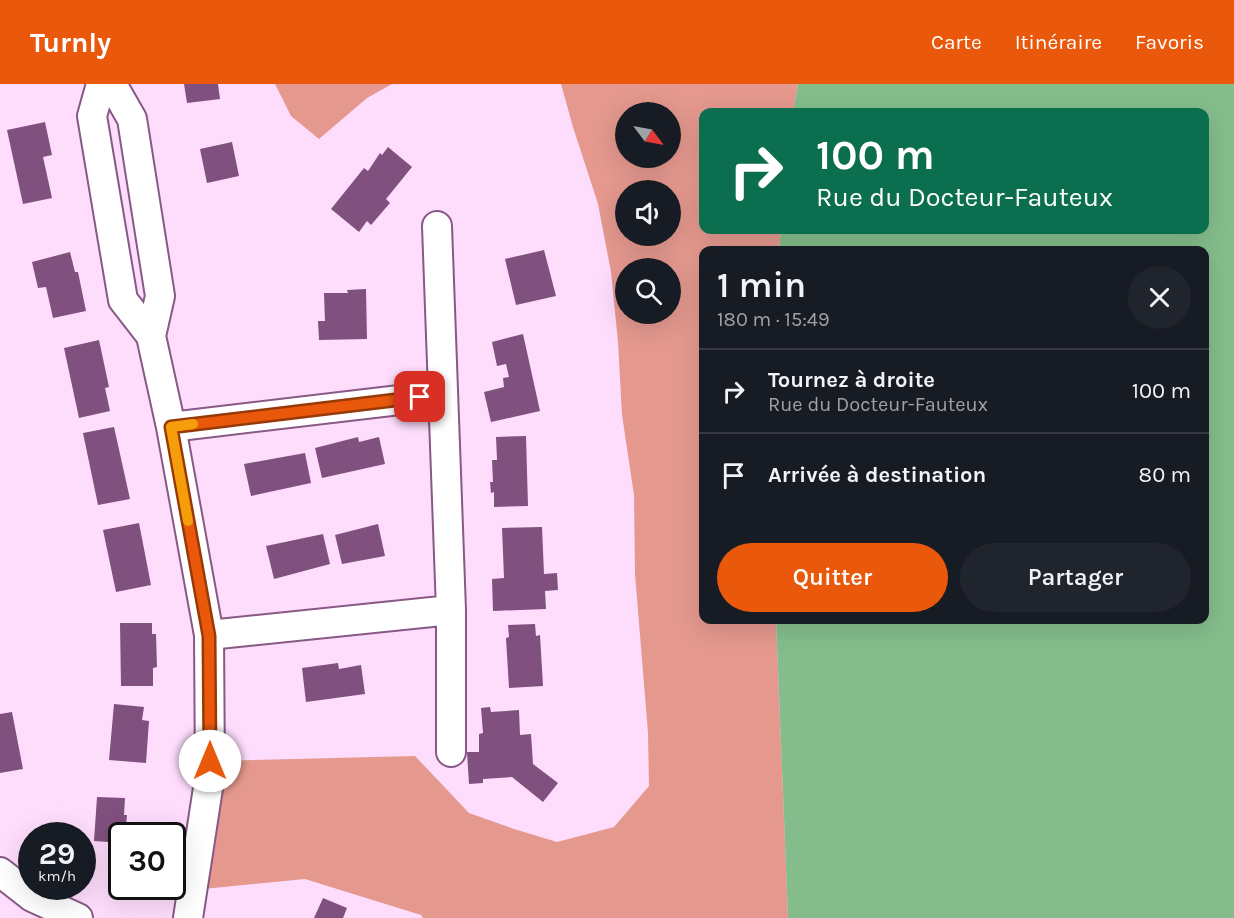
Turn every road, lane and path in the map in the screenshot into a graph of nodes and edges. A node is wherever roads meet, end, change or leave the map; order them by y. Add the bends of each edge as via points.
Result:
1 (101, 84) edge
2 (112, 84) edge
3 (437, 226) dead end
4 (151, 336) junction
5 (442, 395) junction
6 (171, 427) junction
7 (451, 610) junction
8 (209, 636) junction
9 (451, 752) dead end
10 (0, 872) edge
11 (78, 918) edge
12 (188, 918) edge

1 - 4 street via 92,116 123,300
2 - 4 street via 132,118 160,296
3 - 5 street
4 - 6 street
5 - 6 street
5 - 7 street
6 - 8 street
7 - 8 street
7 - 9 street
8 - 12 street via 210,776
10 - 11 street via 32,897

